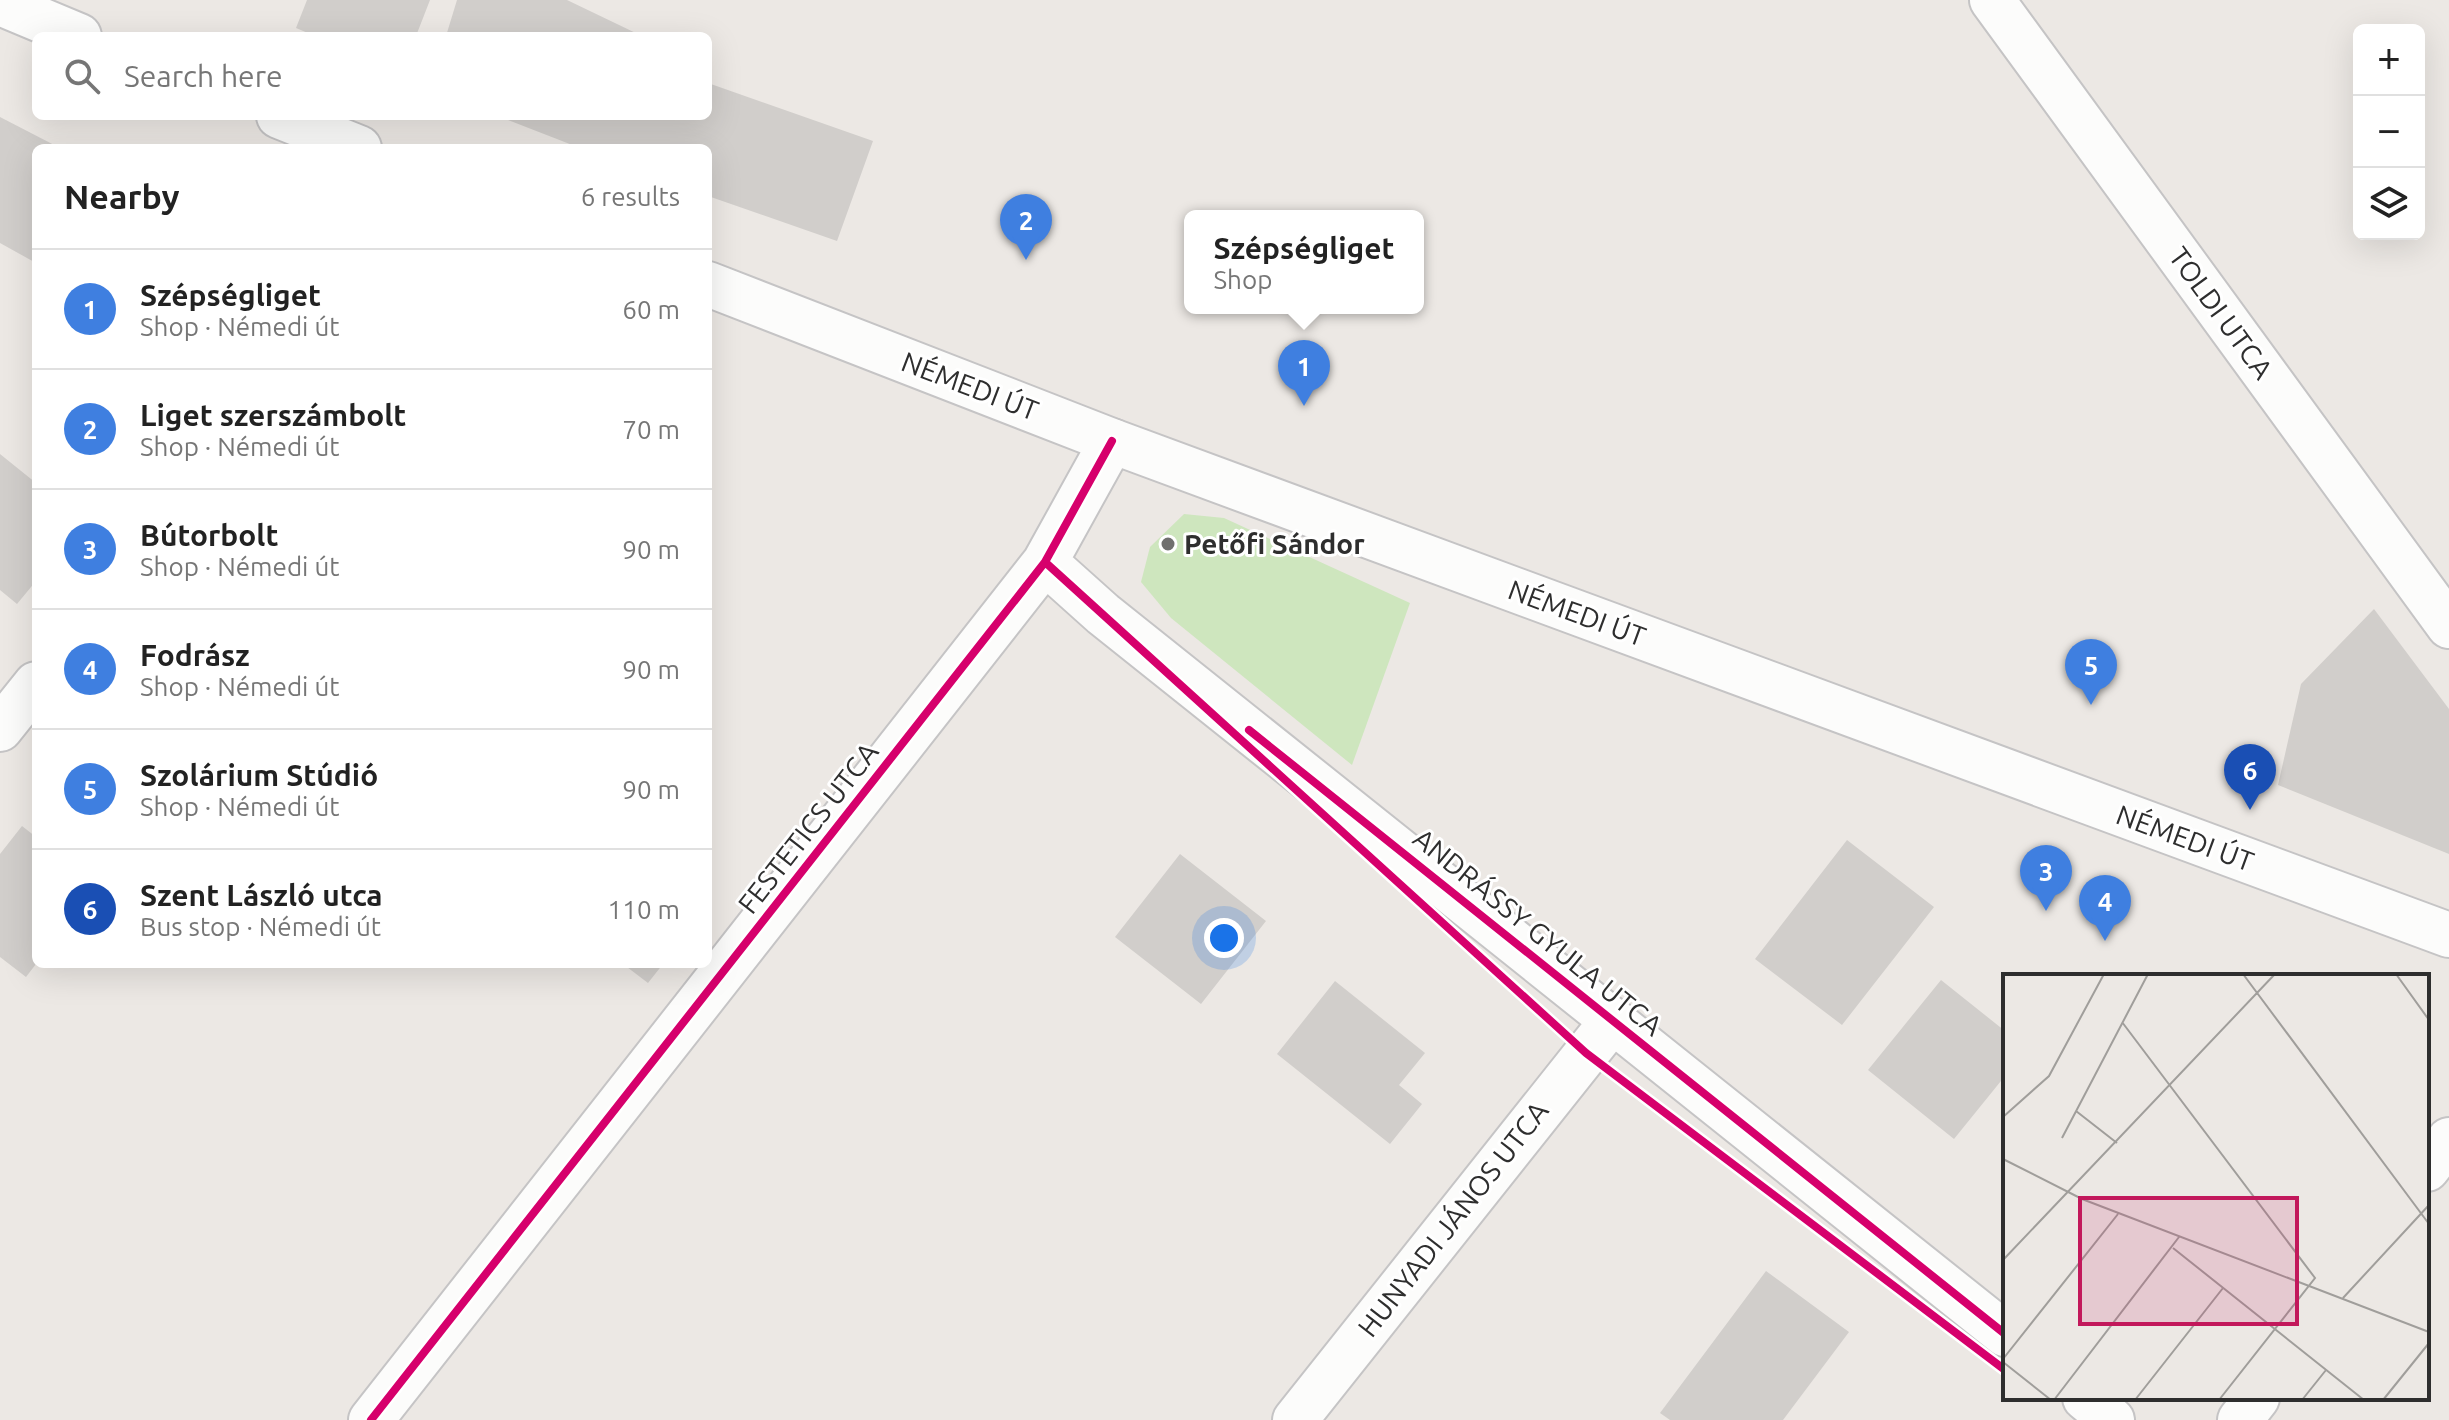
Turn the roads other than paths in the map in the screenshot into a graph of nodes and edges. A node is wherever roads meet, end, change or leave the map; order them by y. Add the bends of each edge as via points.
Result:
1 (1992, 0) edge
2 (0, 3) edge
3 (69, 32) edge
4 (289, 120) edge
5 (349, 144) edge
6 (712, 286) edge
7 (1112, 441) junction
8 (1045, 562) junction
9 (2449, 626) edge
10 (32, 689) edge
11 (0, 729) edge
12 (2449, 935) edge
13 (1613, 1020) junction
14 (2449, 1140) edge
15 (2429, 1166) edge
16 (2003, 1332) edge
17 (2087, 1400) edge
18 (2255, 1400) edge
19 (371, 1420) edge
20 (1295, 1420) edge
21 (2112, 1420) edge
22 (2240, 1420) edge

1 - 9 street, TOLDI UTCA
2 - 3 street
4 - 5 street
6 - 7 street, NÉMEDI ÚT
7 - 8 street, FESTETICS UTCA
7 - 12 street, NÉMEDI ÚT
8 - 13 street, ANDRÁSSY GYULA UTCA via 1103,614
8 - 19 street, FESTETICS UTCA
10 - 11 street
13 - 16 street, ANDRÁSSY GYULA UTCA
13 - 20 street, HUNYADI JÁNOS UTCA
14 - 15 street
17 - 21 street
18 - 22 street

